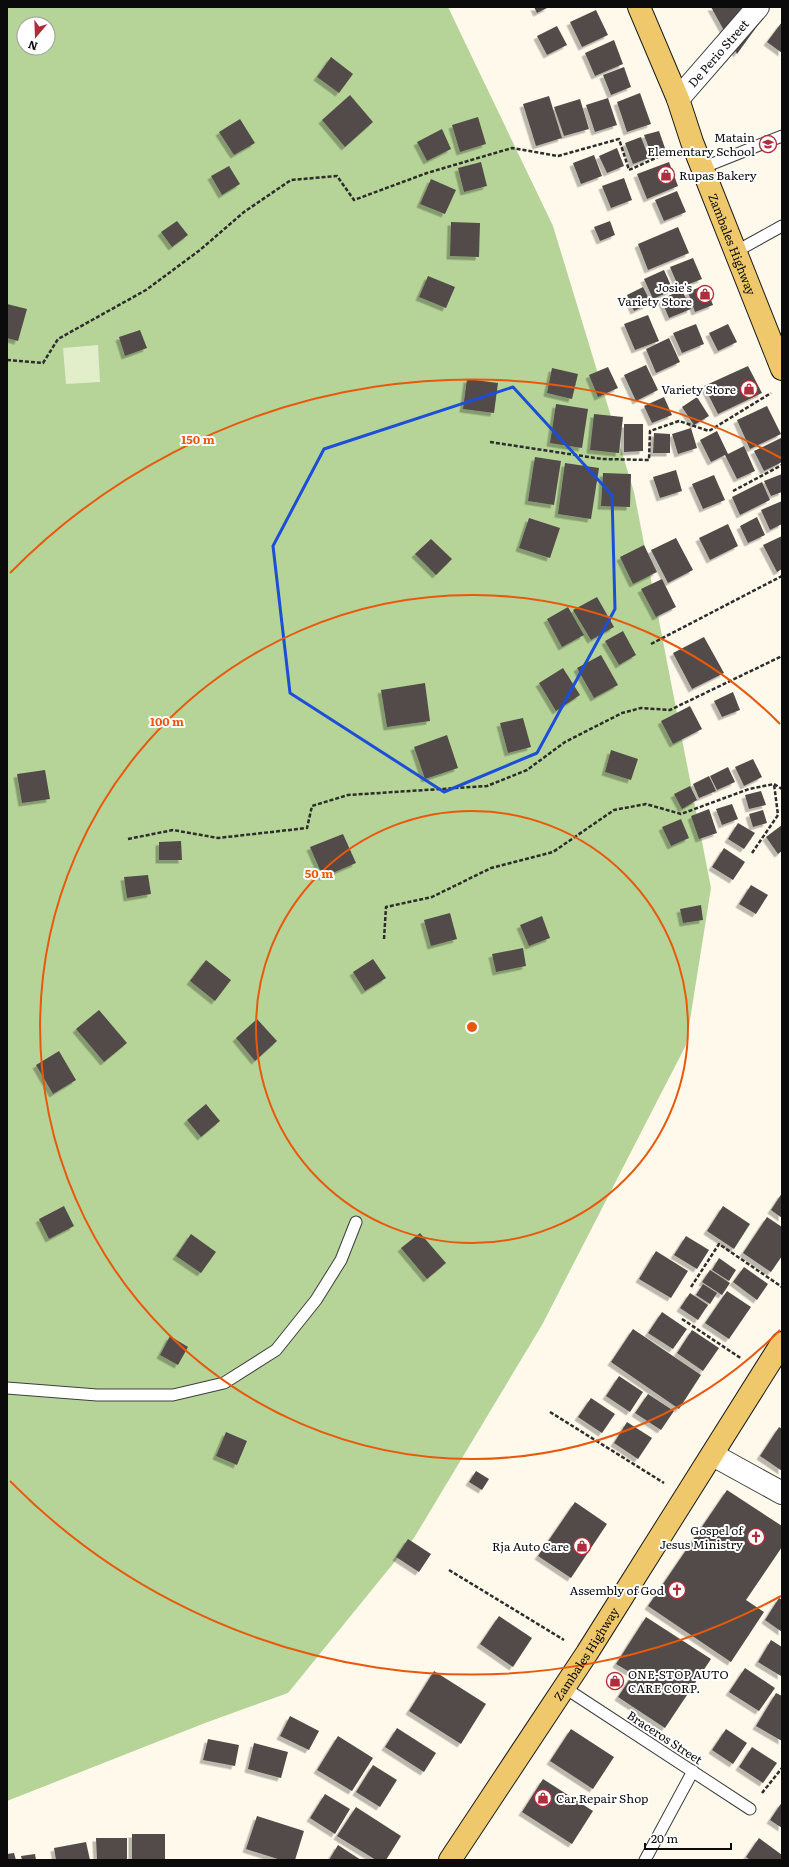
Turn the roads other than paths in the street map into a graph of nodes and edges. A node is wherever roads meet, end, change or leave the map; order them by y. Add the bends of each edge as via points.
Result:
1 (639, 7) edge
2 (758, 7) edge
3 (678, 99) junction
4 (782, 136) edge
5 (702, 168) junction
6 (782, 226) edge
7 (735, 252) junction
8 (782, 369) edge
9 (356, 1222) dead end
10 (782, 1343) edge
11 (7, 1388) edge
12 (712, 1454) junction
13 (782, 1492) edge
14 (565, 1688) junction
15 (693, 1771) junction
16 (750, 1809) road end
17 (450, 1860) edge
18 (646, 1860) edge

1 - 3 main road, Zambales Highway
2 - 3 street, De Perio Street
3 - 5 main road, Zambales Highway
4 - 5 lane
5 - 7 main road, Zambales Highway
6 - 7 lane
7 - 8 main road, Zambales Highway
9 - 11 lane via 341,1260 316,1300 276,1350 224,1383 173,1395 97,1395
10 - 12 main road, Zambales Highway
12 - 13 street
12 - 14 main road, Zambales Highway
14 - 15 lane, Braceros Street
14 - 17 main road, Zambales Highway
15 - 16 lane, Braceros Street
15 - 18 lane

